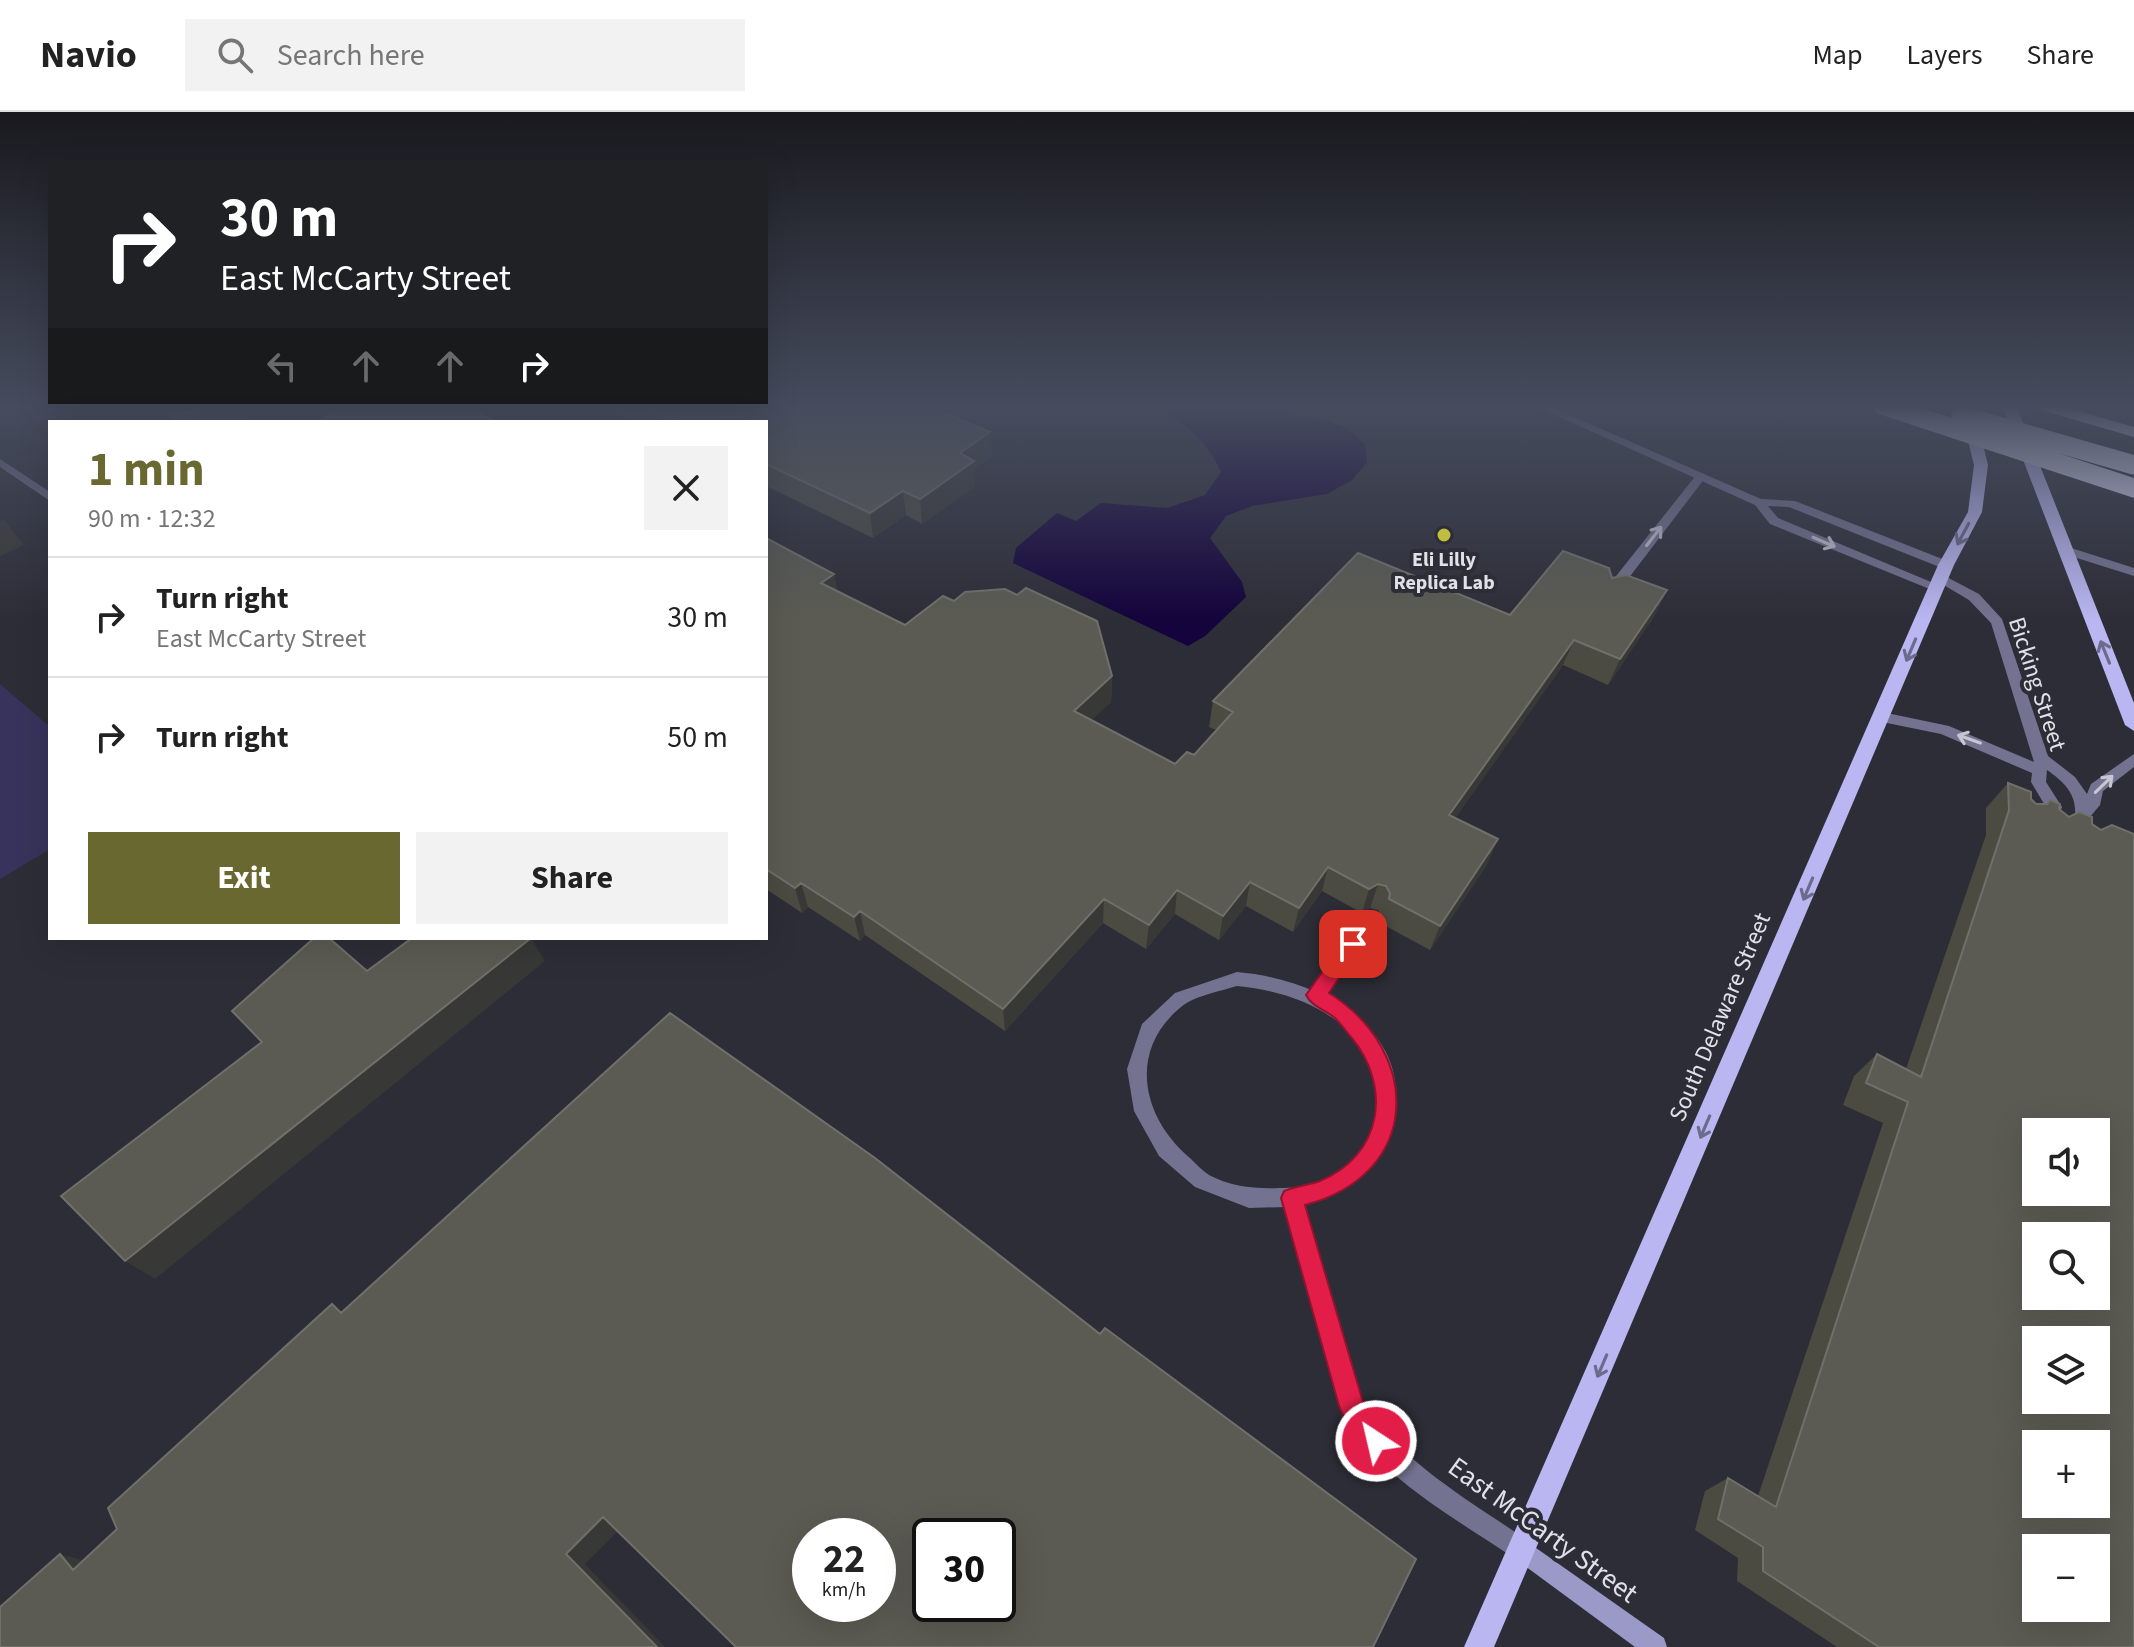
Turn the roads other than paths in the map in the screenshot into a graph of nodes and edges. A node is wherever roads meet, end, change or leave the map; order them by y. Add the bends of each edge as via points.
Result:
1 (1701, 476) edge
2 (21, 477) edge
3 (1702, 477) edge
4 (1980, 477) edge
5 (2037, 477) edge
6 (2099, 477) edge
7 (2134, 488) edge
8 (48, 496) edge
9 (1759, 502) junction
10 (2065, 550) junction
11 (2134, 572) edge
12 (1941, 577) junction
13 (1606, 597) edge
14 (1882, 717) junction
15 (2134, 725) edge
16 (2134, 759) edge
17 (2036, 776) junction
18 (2083, 815) junction
19 (2046, 833) edge
20 (2077, 846) edge
21 (1371, 918) edge
22 (1316, 995) junction
23 (1292, 1198) junction
24 (1522, 1550) junction
25 (1479, 1647) edge
26 (1655, 1647) edge

13 -> 1 street
2 - 8 street
3 - 9 street
4 -> 12 main road, South Delaware Street via 1975,512
5 - 10 main road
6 - 7 highway, bridge
9 - 12 street, Bicking Street via 1791,504
9 -> 12 street, Bicking Street via 1774,521
10 - 11 street
15 -> 10 main road
12 -> 14 main road, South Delaware Street
12 - 17 street, Bicking Street via 1974,597 1997,622
17 -> 14 street via 1970,739
14 -> 24 main road, South Delaware Street
18 -> 16 street via 2096,788
17 - 18 street via 2074,781
17 - 19 street, Bicking Street via 2054,807
18 - 20 street
21 - 22 street
22 - 23 street via 1341,1011 1373,1049 1384,1076 1386,1116 1381,1136 1356,1170 1327,1189
22 - 23 street via 1257,979 1207,985 1178,998 1155,1021 1137,1063 1142,1114 1176,1162 1229,1192 1258,1199
23 - 24 street, East McCarty Street via 1362,1427 1423,1480
24 - 25 main road, South Delaware Street
24 - 26 main road, East McCarty Street

